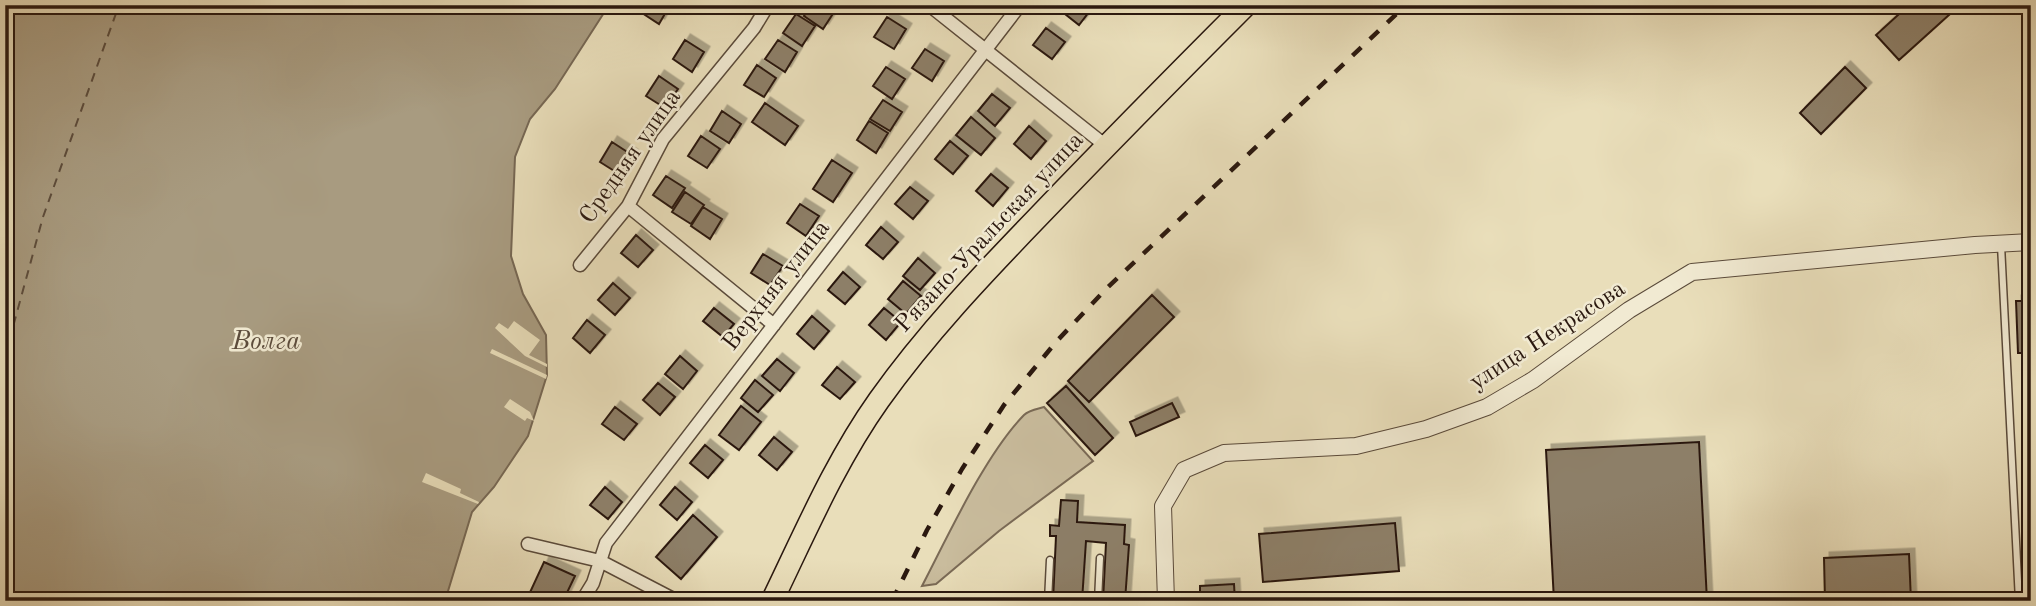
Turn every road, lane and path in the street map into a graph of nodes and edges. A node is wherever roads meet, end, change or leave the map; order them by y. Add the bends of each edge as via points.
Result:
1 (768, 5) edge
2 (929, 5) edge
3 (1020, 5) edge
4 (1246, 5) edge
5 (985, 51) junction
6 (1106, 146) junction
7 (628, 206) junction
8 (2031, 242) edge
9 (2001, 243) junction
10 (580, 265) dead end
11 (774, 325) junction
12 (528, 544) dead end
13 (1100, 558) dead end
14 (1050, 560) dead end
15 (600, 561) junction
16 (582, 601) edge
17 (677, 601) edge
18 (772, 601) edge
19 (1048, 601) edge
20 (1098, 601) edge
21 (1167, 601) edge
22 (2019, 601) edge

1 - 7 street, Средняя улица via 663,139
2 - 5 street
3 - 5 street, Верхняя улица
4 - 6 main road, Рязано-Уральская улица
5 - 6 street
5 - 11 street, Верхняя улица
6 - 18 main road, Рязано-Уральская улица via 964,294 878,402 825,491
7 - 10 street, Средняя улица
7 - 11 street
8 - 9 street, улица Некрасова
9 - 21 street, улица Некрасова via 1692,272 1487,407 1426,429 1356,446 1224,453 1184,470 1163,506
9 - 22 lane
11 - 15 street, Верхняя улица via 606,543
12 - 15 street
13 - 20 lane
14 - 19 lane
15 - 16 street, Верхняя улица
15 - 17 street

